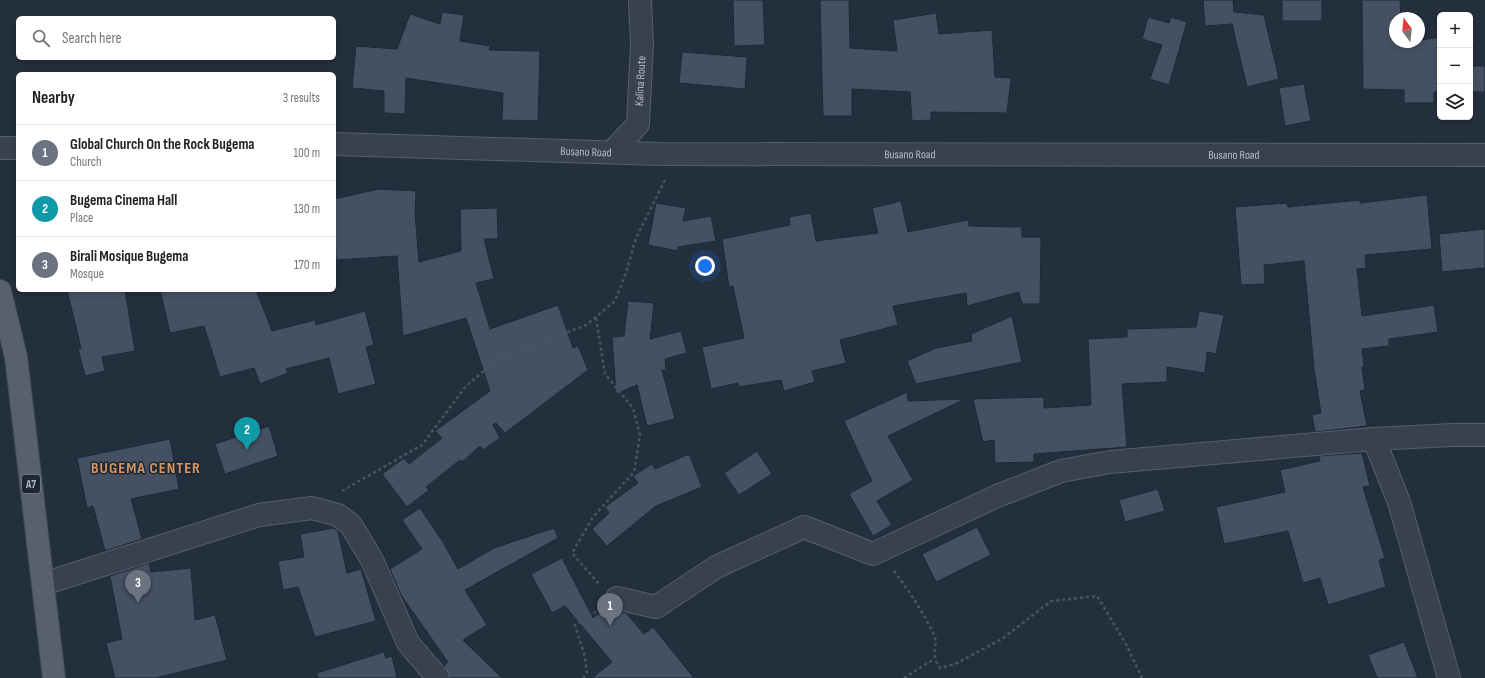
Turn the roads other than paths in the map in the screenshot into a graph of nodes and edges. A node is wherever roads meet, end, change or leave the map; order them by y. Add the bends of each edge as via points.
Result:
1 (640, 0) edge
2 (336, 144) edge
3 (0, 148) edge
4 (16, 148) edge
5 (613, 151) junction
6 (1485, 155) edge
7 (0, 291) edge
8 (1485, 436) edge
9 (1374, 439) junction
10 (43, 584) junction
11 (617, 598) road end
12 (54, 678) edge
13 (438, 678) edge
14 (1449, 678) edge

1 - 5 street, Kalina Route via 642,44 638,124
2 - 5 street, Busano Road
3 - 4 street
5 - 6 street, Busano Road via 660,154
7 - 10 main road, A7 via 16,357
8 - 9 street
9 - 11 street via 1110,462 1061,471 997,496 873,554 804,527 716,567 656,607
9 - 14 street via 1398,502
10 - 12 main road, A7
10 - 13 street via 259,515 312,508 338,514 351,525 372,560 408,643

